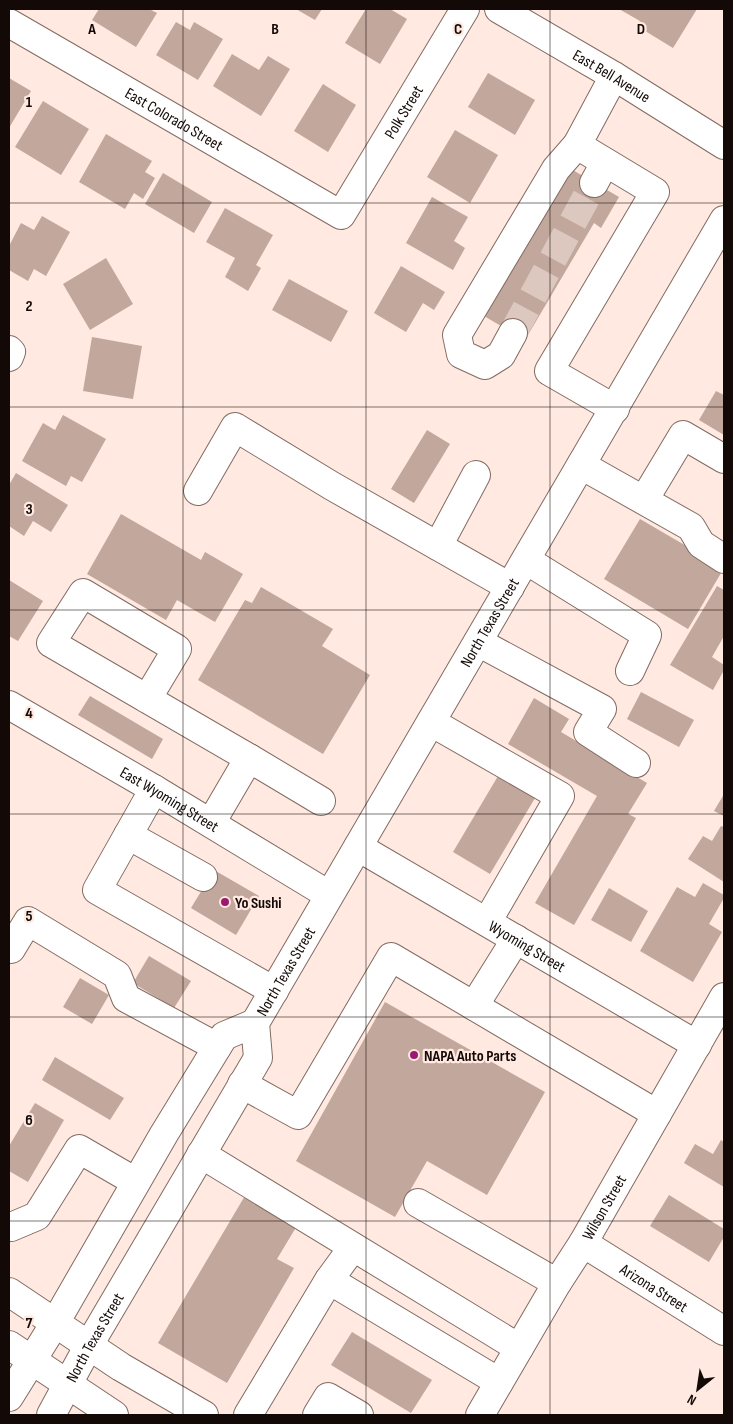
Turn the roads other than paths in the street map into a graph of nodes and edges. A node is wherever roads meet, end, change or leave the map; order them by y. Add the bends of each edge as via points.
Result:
1 (465, 9) edge
2 (498, 9) edge
3 (9, 23) edge
4 (614, 76) junction
5 (724, 144) edge
6 (577, 145) junction
7 (341, 215) joint
8 (724, 220) edge
9 (513, 333) tunnel mouth
10 (9, 350) edge
11 (9, 357) edge
12 (615, 409) junction
13 (724, 459) edge
14 (581, 465) junction
15 (476, 475) dead end
16 (198, 491) dead end
17 (644, 500) junction
18 (438, 546) junction
19 (724, 559) edge
20 (526, 560) junction
21 (510, 587) junction
22 (478, 642) junction
23 (630, 671) dead end
24 (147, 699) dead end
25 (9, 704) edge
26 (431, 722) junction
27 (249, 758) junction
28 (636, 763) dead end
29 (154, 789) junction
30 (321, 801) dead end
31 (210, 824) junction
32 (128, 835) junction
33 (358, 847) junction
34 (203, 877) dead end
35 (329, 895) junction
36 (487, 922) junction
37 (516, 939) junction
38 (11, 949) dead end
39 (274, 991) junction
40 (724, 997) edge
41 (474, 1006) junction
42 (255, 1023) junction
43 (697, 1045) junction
44 (217, 1047) junction
45 (242, 1084) junction
46 (657, 1114) junction
47 (201, 1154) junction
48 (136, 1182) junction
49 (418, 1203) dead end
50 (9, 1226) edge
51 (583, 1243) junction
52 (353, 1247) junction
53 (329, 1280) junction
54 (557, 1283) junction
55 (9, 1292) edge
56 (55, 1323) junction
57 (724, 1331) edge
58 (89, 1345) junction
59 (519, 1348) junction
60 (20, 1352) edge
61 (68, 1384) junction
62 (9, 1397) edge
63 (493, 1404) edge
64 (51, 1415) edge
65 (114, 1415) edge
66 (204, 1415) edge
67 (248, 1415) edge
68 (317, 1415) edge
69 (359, 1415) edge

1 - 7 street, Polk Street
2 - 4 street, East Bell Avenue
3 - 7 street, East Colorado Street
4 - 5 street, East Bell Avenue
4 - 6 street
6 - 9 street via 556,169 457,335 461,354 485,365 501,355
6 - 12 street via 600,173 655,192 550,371
8 - 12 street, North Texas Street
10 - 11 street
12 - 14 street, North Texas Street
13 - 17 street via 683,435
14 - 17 street
14 - 20 street, North Texas Street
15 - 18 street
16 - 18 street via 235,427
17 - 19 street via 691,527 701,544
18 - 21 street
20 - 21 street, North Texas Street
20 - 23 street via 647,635
21 - 22 street, North Texas Street
22 - 26 street, North Texas Street
22 - 28 street via 602,709 588,732
24 - 27 street
25 - 29 street, East Wyoming Street
26 - 33 street, North Texas Street
26 - 36 street via 560,796
27 - 30 street
27 - 31 street
29 - 31 street, East Wyoming Street
29 - 32 street
31 - 35 street, East Wyoming Street
32 - 34 street
32 - 39 street via 97,890
33 - 35 street, North Texas Street
33 - 36 street, Wyoming Street
35 - 39 street, North Texas Street
36 - 37 street, Wyoming Street
37 - 41 street
37 - 43 street, Wyoming Street
38 - 44 street via 28,921 118,975 126,998
39 - 42 street, North Texas Street
40 - 43 street, Wilson Street
41 - 45 street via 391,957 298,1115
41 - 46 street
42 - 44 street, North Texas Street via 224,1036
42 - 45 street, North Texas Street via 258,1058
43 - 46 street, Wilson Street
44 - 48 street, North Texas Street
45 - 47 street, North Texas Street
46 - 51 street, Wilson Street
47 - 52 street
47 - 58 street, North Texas Street
48 - 50 street via 79,1149 37,1216
48 - 56 street, North Texas Street
49 - 54 street
51 - 54 street, Wilson Street
51 - 57 street, Arizona Street
52 - 53 street
52 - 59 street
53 - 63 street
53 - 67 street
54 - 59 street, Wilson Street
55 - 56 street
56 - 58 street
56 - 60 street, North Texas Street
58 - 61 street, North Texas Street
58 - 66 street
59 - 63 street, Wilson Street
60 - 61 street
60 - 62 street, North Texas Street
61 - 64 street, North Texas Street
61 - 65 street
68 - 69 street via 328,1397

